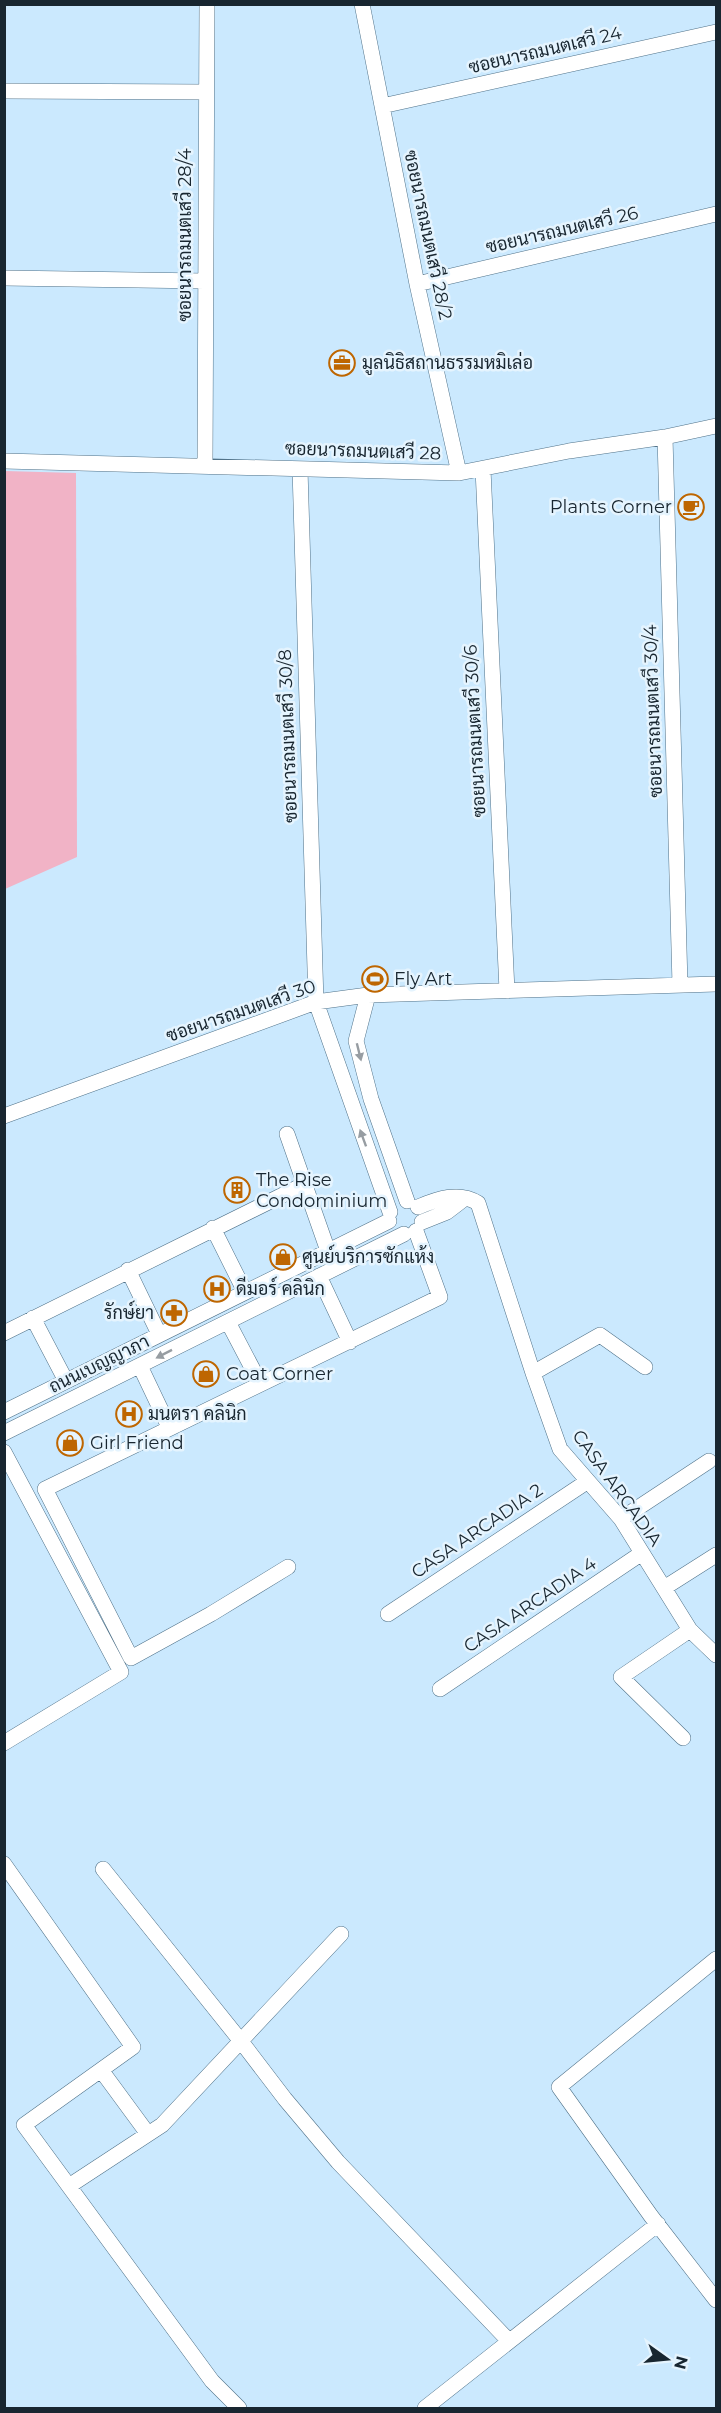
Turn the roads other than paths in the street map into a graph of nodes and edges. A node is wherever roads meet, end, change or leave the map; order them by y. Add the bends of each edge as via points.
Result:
1 (207, 4) edge
2 (362, 4) edge
3 (717, 32) edge
4 (4, 92) edge
5 (206, 92) junction
6 (382, 106) junction
7 (717, 214) edge
8 (4, 278) edge
9 (204, 281) junction
10 (417, 284) junction
11 (717, 426) edge
12 (665, 437) junction
13 (4, 461) edge
14 (205, 466) junction
15 (300, 469) junction
16 (483, 469) junction
17 (459, 473) junction
18 (717, 984) edge
19 (680, 985) junction
20 (507, 991) junction
21 (368, 995) junction
22 (316, 1002) junction
23 (370, 1099) junction
24 (351, 1105) junction
25 (4, 1116) edge
26 (287, 1134) dead end
27 (304, 1184) junction
28 (390, 1217) junction
29 (413, 1219) junction
30 (213, 1228) junction
31 (328, 1251) junction
32 (128, 1270) junction
33 (319, 1276) junction
34 (245, 1292) junction
35 (33, 1318) junction
36 (194, 1318) junction
37 (228, 1322) junction
38 (4, 1333) edge
39 (159, 1335) junction
40 (201, 1335) junction
41 (350, 1342) junction
42 (140, 1366) junction
43 (645, 1367) dead end
44 (533, 1373) junction
45 (66, 1381) junction
46 (260, 1383) junction
47 (9, 1409) edge
48 (22, 1424) junction
49 (169, 1427) junction
50 (4, 1433) edge
51 (4, 1452) edge
52 (709, 1461) dead end
53 (588, 1481) junction
54 (621, 1519) junction
55 (642, 1553) junction
56 (717, 1555) edge
57 (288, 1567) dead end
58 (664, 1588) junction
59 (388, 1614) dead end
60 (690, 1630) junction
61 (717, 1655) edge
62 (440, 1689) dead end
63 (683, 1738) dead end
64 (4, 1743) edge
65 (4, 1864) edge
66 (103, 1869) dead end
67 (341, 1934) dead end
68 (717, 1959) edge
69 (240, 2040) junction
70 (101, 2070) junction
71 (148, 2134) junction
72 (69, 2186) junction
73 (658, 2224) junction
74 (717, 2300) edge
75 (509, 2342) junction
76 (239, 2409) edge
77 (425, 2409) edge

1 - 5 street, ซอยนารถมนตเสวี 28/4
2 - 6 street, ซอยนารถมนตเสวี 28/2
3 - 6 street, ซอยนารถมนตเสวี 24
4 - 5 street
5 - 9 street, ซอยนารถมนตเสวี 28/4
6 - 10 street, ซอยนารถมนตเสวี 28/2
7 - 10 street, ซอยนารถมนตเสวี 26
8 - 9 street
9 - 14 street, ซอยนารถมนตเสวี 28/4
10 - 17 street, ซอยนารถมนตเสวี 28/2
11 - 12 street, ซอยนารถมนตเสวี 28
12 - 16 street, ซอยนารถมนตเสวี 28
12 - 19 street, ซอยนารถมนตเสวี 30/4
13 - 14 street, ซอยนารถมนตเสวี 28
14 - 15 street, ซอยนารถมนตเสวี 28
15 - 17 street, ซอยนารถมนตเสวี 28
15 - 22 street, ซอยนารถมนตเสวี 30/8
16 - 17 street, ซอยนารถมนตเสวี 28
16 - 20 street, ซอยนารถมนตเสวี 30/6
18 - 19 street, ซอยนารถมนตเสวี 30
19 - 20 street, ซอยนารถมนตเสวี 30
20 - 21 street, ซอยนารถมนตเสวี 30
21 - 22 street, ซอยนารถมนตเสวี 30
21 -> 23 street via 357,1041
22 - 24 street, ซอยนารถมนตเสวี 30/8
22 - 25 street, ซอยนารถมนตเสวี 30
23 - 24 street
23 - 29 street
28 -> 24 street, ซอยนารถมนตเสวี 30/8
26 - 27 street
27 - 30 street
27 - 31 street
28 - 29 street via 394,1230
28 - 29 street, ถนนเบญญาภา via 397,1204
28 - 31 street, ถนนเบญญาภา
29 - 33 street, ถนนเบญญาภา
29 - 41 street via 440,1297
29 - 44 street, CASA ARCADIA via 443,1196 470,1198 478,1203
30 - 32 street
30 - 34 street
31 - 34 street, ถนนเบญญาภา
32 - 35 street
32 - 39 street
33 - 37 street, ถนนเบญญาภา
33 - 41 street
34 - 36 street, ถนนเบญญาภา
35 - 38 street
35 - 45 street
36 - 39 street, ถนนเบญญาภา
36 - 40 street
37 - 40 street, ถนนเบญญาภา
37 - 46 street
39 - 45 street, ถนนเบญญาภา
40 -> 42 street, ถนนเบญญาภา
41 - 46 street
42 - 48 street, ถนนเบญญาภา
42 - 49 street
43 - 44 street via 600,1335
44 - 53 street, CASA ARCADIA via 560,1449
45 - 47 street, ถนนเบญญาภา
46 - 49 street
47 - 48 street
48 - 50 street, ถนนเบญญาภา
49 - 57 street via 45,1489 131,1658
51 - 64 street via 121,1672
52 - 54 street
53 - 54 street, CASA ARCADIA
53 - 59 street, CASA ARCADIA 2
54 - 55 street, CASA ARCADIA
55 - 58 street, CASA ARCADIA
55 - 62 street, CASA ARCADIA 4
56 - 58 street
58 - 60 street, CASA ARCADIA
60 - 61 street, CASA ARCADIA
60 - 63 street via 621,1677
65 - 70 street via 133,2047
66 - 69 street
67 - 69 street
68 - 73 street via 559,2087
69 - 71 street via 162,2125
69 - 75 street via 338,2162
70 - 71 street
70 - 72 street via 24,2125
71 - 72 street
72 - 76 street via 212,2381
73 - 74 street
73 - 75 street
75 - 77 street

